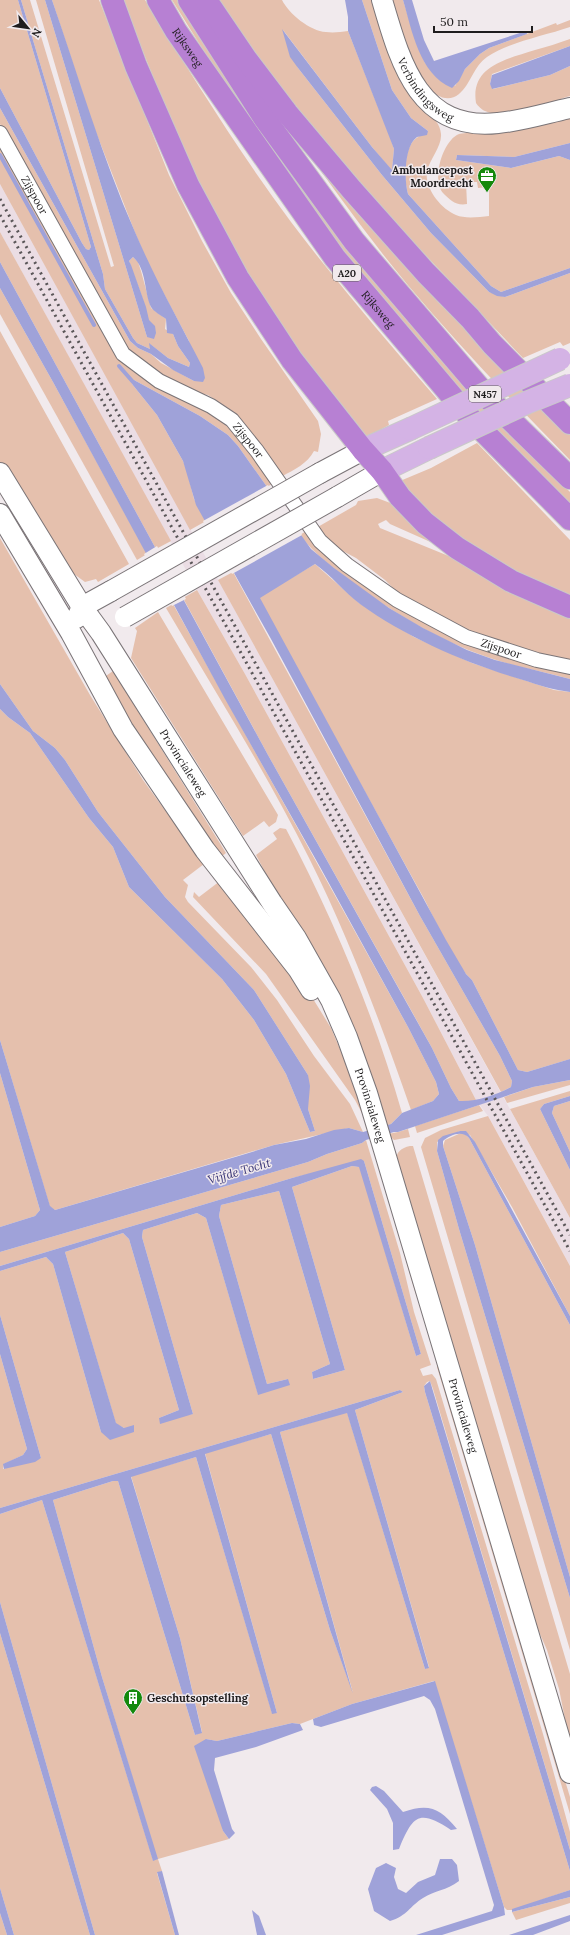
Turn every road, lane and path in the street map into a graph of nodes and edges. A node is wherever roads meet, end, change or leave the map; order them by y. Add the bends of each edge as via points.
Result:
1 (112, 0) edge
2 (158, 0) edge
3 (189, 0) edge
4 (206, 0) edge
5 (382, 0) edge
6 (570, 101) edge
7 (570, 108) edge
8 (514, 120) junction
9 (0, 133) edge
10 (565, 357) edge
11 (570, 385) edge
12 (570, 424) edge
13 (363, 450) junction
14 (382, 471) junction
15 (0, 473) edge
16 (570, 478) edge
17 (0, 514) edge
18 (570, 519) edge
19 (82, 607) junction
20 (570, 607) edge
21 (71, 633) junction
22 (102, 633) junction
23 (570, 667) edge
24 (354, 1060) junction
25 (570, 1773) edge

1 - 13 highway via 136,66 188,185 238,278 292,360
2 - 18 highway, Rijksweg / A20 via 176,31 335,258 472,420
3 - 16 highway, A20 via 265,119 354,241 490,400
4 - 12 highway via 287,114 352,190 492,344
5 - 8 main road, Verbindingsweg via 394,41 411,81 434,108 467,122 493,124
6 - 8 main road, Verbindingsweg
7 - 8 main road, Verbindingsweg
9 - 23 street, Zijspoor via 123,354 159,381 211,406 232,420 320,541 347,565 397,600 466,636 537,660
10 - 13 main road, N457, bridge
11 - 14 main road, N457, bridge
13 - 14 highway
13 - 19 main road, N457, bridge
14 - 20 highway via 400,497 425,523 457,548 511,581
14 - 22 main road, N457, bridge via 125,617
15 - 19 main road, Provincialeweg
17 - 21 main road, Provincialeweg
19 - 21 main road
19 - 22 main road, Provincialeweg
21 - 22 main road
21 - 24 main road, Provincialeweg via 123,729 204,850 298,969
22 - 24 main road, Provincialeweg via 272,904 296,938 331,1000
24 - 25 main road, Provincialeweg via 379,1132

